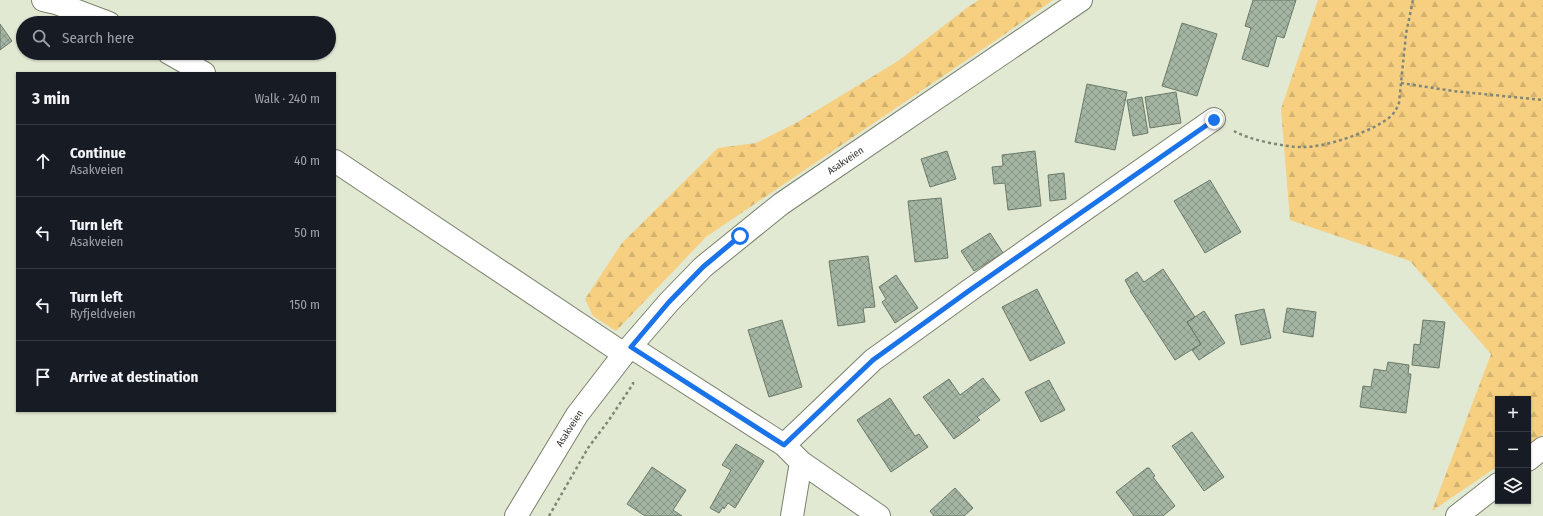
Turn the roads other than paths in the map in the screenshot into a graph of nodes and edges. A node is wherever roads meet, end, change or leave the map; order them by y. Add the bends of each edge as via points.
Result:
1 (43, 0) edge
2 (1081, 0) edge
3 (90, 16) edge
4 (181, 60) edge
5 (202, 72) edge
6 (1214, 120) road end
7 (336, 162) edge
8 (628, 350) junction
9 (784, 445) junction
10 (1543, 448) edge
11 (1531, 458) edge
12 (801, 462) junction
13 (1495, 486) edge
14 (516, 516) edge
15 (792, 516) edge
16 (879, 516) edge
17 (1457, 516) edge

1 - 3 street
2 - 8 street, Asakveien via 757,222 703,267
4 - 5 street
6 - 9 street via 873,360
7 - 8 street
8 - 9 street
8 - 14 street, Asakveien via 577,415
9 - 12 street
10 - 11 street
12 - 15 street
12 - 16 street
13 - 17 street

